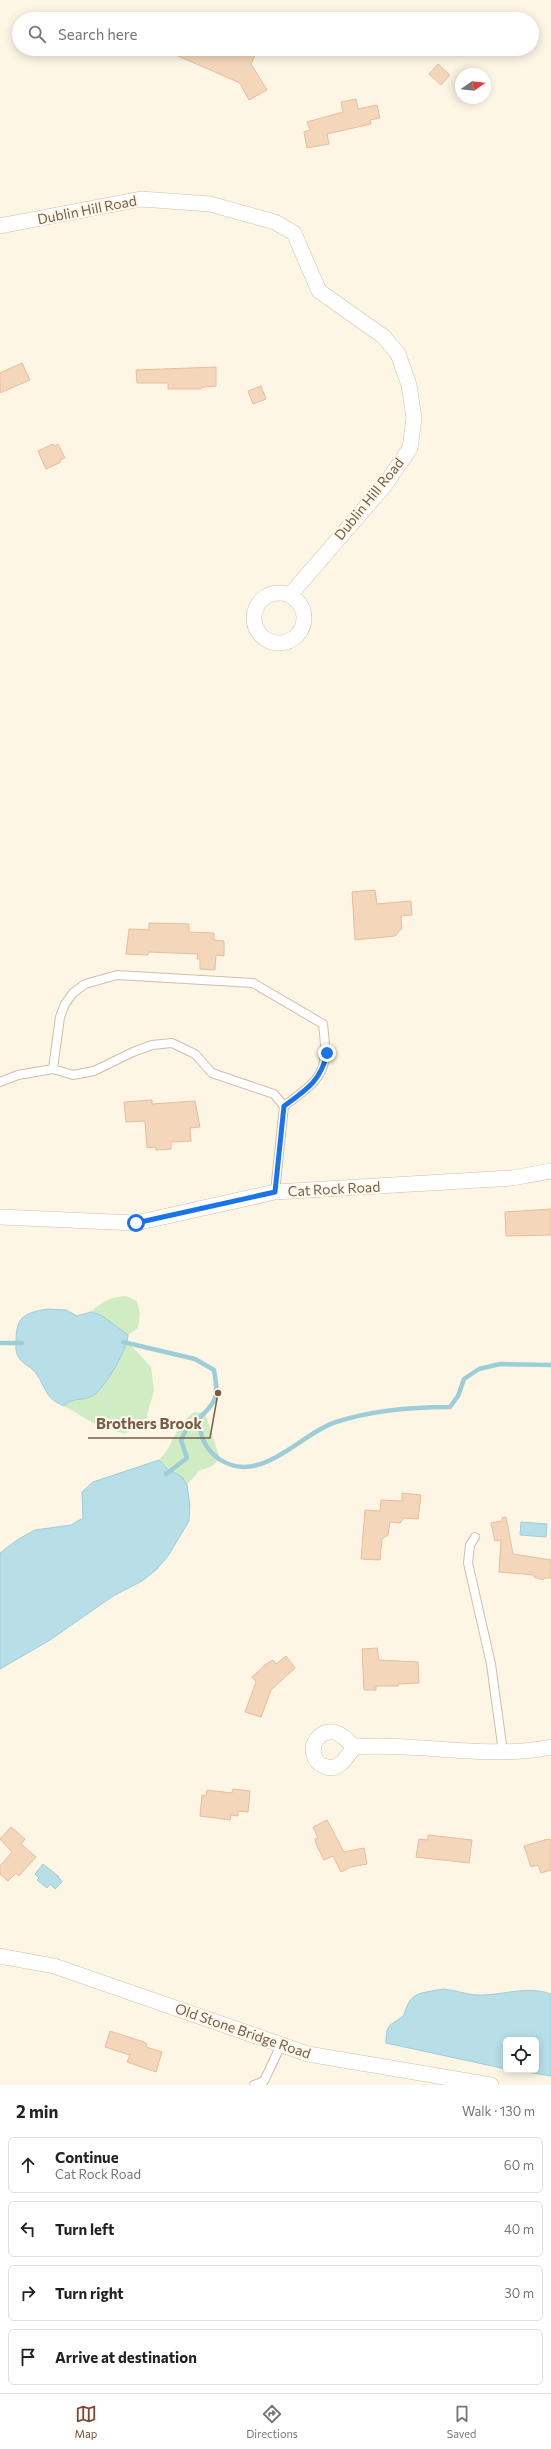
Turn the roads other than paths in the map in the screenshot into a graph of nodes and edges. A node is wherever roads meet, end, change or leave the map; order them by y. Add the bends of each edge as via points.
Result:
1 (0, 226) edge
2 (290, 595) dead end
3 (52, 1069) junction
4 (0, 1082) edge
5 (284, 1106) junction
6 (551, 1171) edge
7 (275, 1192) junction
8 (0, 1217) edge
9 (475, 1536) dead end
10 (354, 1747) dead end
11 (551, 1747) edge
12 (503, 1752) junction
13 (0, 1956) edge
14 (281, 2045) junction
15 (254, 2085) edge
16 (491, 2085) edge

1 - 2 street, Dublin Hill Road via 141,199 210,204 275,222 294,233 319,291 384,337 398,354 409,385 414,418 410,448 385,485
3 - 4 lane via 18,1075
3 - 5 lane via 73,1075 94,1071 152,1045 172,1043 195,1054 212,1073 274,1094
3 - 5 lane via 60,1017 65,1004 73,993 85,984 103,978 126,975 253,983 323,1024 327,1053 324,1068 316,1080
5 - 7 lane
6 - 7 street, Cat Rock Road via 512,1178
7 - 8 street, Cat Rock Road via 136,1223
9 - 12 lane via 470,1545 468,1563 491,1664
10 - 12 street via 386,1744
11 - 12 street
13 - 14 street, Old Stone Bridge Road via 54,1966
14 - 15 lane via 264,2081
14 - 16 street, Old Stone Bridge Road via 315,2056

